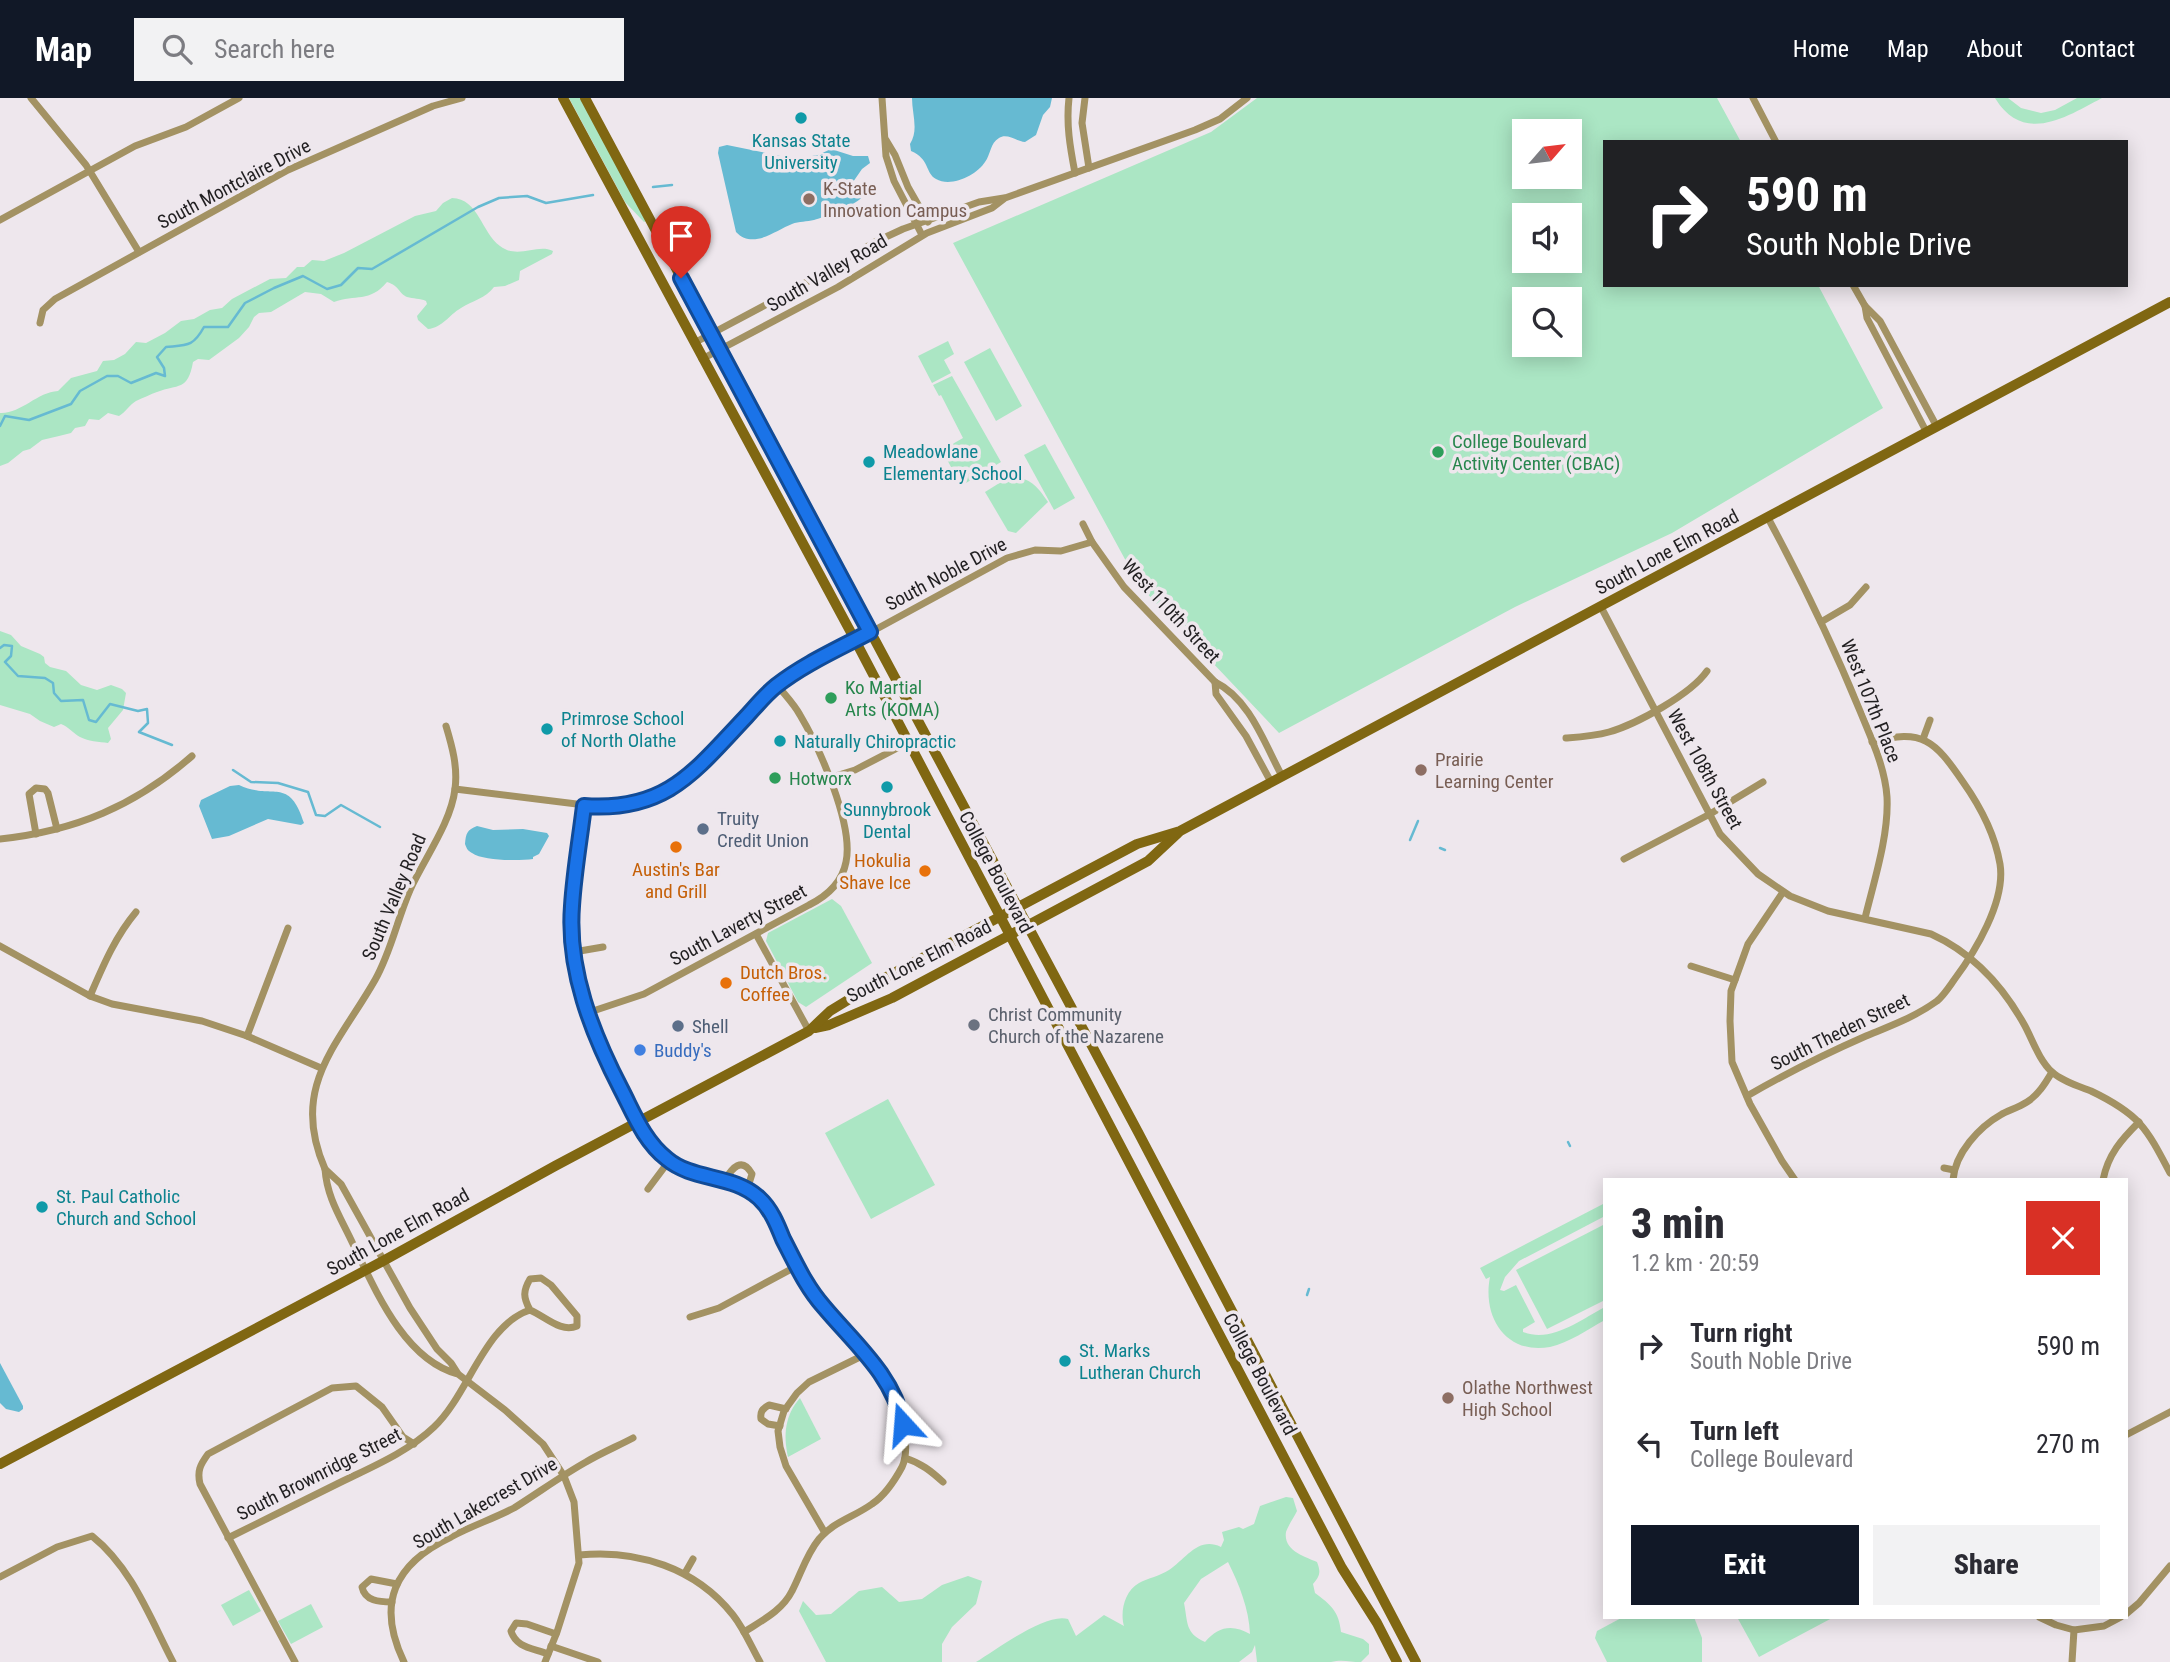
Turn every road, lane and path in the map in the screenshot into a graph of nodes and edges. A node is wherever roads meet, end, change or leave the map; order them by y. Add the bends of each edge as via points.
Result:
1 (31, 98) edge
2 (461, 98) edge
3 (563, 98) edge
4 (586, 98) edge
5 (882, 98) edge
6 (1069, 98) edge
7 (1085, 98) edge
8 (1247, 98) edge
9 (1753, 98) edge
10 (235, 99) edge
11 (886, 139) junction
12 (1775, 140) edge
13 (1089, 168) junction
14 (89, 170) junction
15 (1075, 173) junction
16 (1005, 198) junction
17 (0, 220) edge
18 (927, 220) junction
19 (917, 224) junction
20 (932, 230) junction
21 (922, 235) junction
22 (139, 252) junction
23 (1854, 287) edge
24 (2170, 302) edge
25 (40, 323) dead end
26 (711, 334) junction
27 (694, 343) junction
28 (720, 350) junction
29 (702, 359) junction
30 (1932, 430) junction
31 (1768, 518) junction
32 (1083, 524) dead end
33 (1092, 542) junction
34 (1866, 587) dead end
35 (1601, 607) junction
36 (1821, 622) junction
37 (870, 632) junction
38 (855, 640) junction
39 (1707, 671) dead end
40 (1216, 682) junction
41 (777, 685) junction
42 (1655, 710) junction
43 (1930, 720) dead end
44 (446, 726) dead end
45 (1566, 738) dead end
46 (1923, 739) junction
47 (1872, 742) junction
48 (908, 743) junction
49 (192, 756) dead end
50 (1282, 776) junction
51 (829, 778) junction
52 (1271, 782) junction
53 (1763, 782) dead end
54 (455, 789) junction
55 (584, 806) junction
56 (1710, 814) junction
57 (57, 829) junction
58 (1180, 831) junction
59 (36, 834) junction
60 (0, 839) edge
61 (1624, 859) dead end
62 (1783, 892) junction
63 (1017, 908) junction
64 (136, 912) dead end
65 (1000, 917) junction
66 (1865, 918) junction
67 (1027, 926) junction
68 (288, 928) dead end
69 (756, 934) junction
70 (1009, 935) junction
71 (0, 946) edge
72 (603, 947) dead end
73 (574, 952) junction
74 (1970, 959) junction
75 (1691, 966) dead end
76 (1735, 980) junction
77 (90, 996) junction
78 (587, 1013) junction
79 (810, 1030) junction
80 (247, 1036) junction
81 (321, 1068) junction
82 (2052, 1072) junction
83 (1746, 1096) junction
84 (2139, 1122) junction
85 (638, 1123) junction
86 (668, 1161) junction
87 (1944, 1168) dead end
88 (325, 1169) junction
89 (1954, 1170) junction
90 (2170, 1173) edge
91 (1794, 1178) edge
92 (1953, 1178) edge
93 (2103, 1178) edge
94 (725, 1180) junction
95 (648, 1189) dead end
96 (747, 1190) junction
97 (383, 1261) junction
98 (797, 1266) junction
99 (365, 1270) junction
100 (530, 1310) junction
101 (690, 1317) dead end
102 (866, 1354) junction
103 (458, 1374) junction
104 (467, 1382) junction
105 (786, 1409) junction
106 (2170, 1412) edge
107 (780, 1426) junction
108 (2128, 1434) edge
109 (633, 1438) dead end
110 (414, 1444) junction
111 (905, 1458) junction
112 (1, 1462) edge
113 (564, 1476) junction
114 (943, 1482) dead end
115 (825, 1533) junction
116 (228, 1538) junction
117 (579, 1555) junction
118 (694, 1559) dead end
119 (2170, 1566) edge
120 (685, 1573) junction
121 (0, 1577) edge
122 (397, 1584) junction
123 (392, 1602) junction
124 (2128, 1612) edge
125 (2043, 1619) edge
126 (2117, 1619) edge
127 (2074, 1630) junction
128 (744, 1632) junction
129 (556, 1634) junction
130 (551, 1646) junction
131 (546, 1658) edge
132 (173, 1662) edge
133 (295, 1662) edge
134 (404, 1662) edge
135 (598, 1662) edge
136 (760, 1662) edge
137 (1397, 1662) edge
138 (1416, 1662) edge
139 (2072, 1662) edge

1 - 14 street
2 - 22 street, South Montclaire Drive via 288,170
3 - 27 main road, College Boulevard
4 - 26 main road, College Boulevard
5 - 11 street
6 - 15 street via 1067,127
7 - 13 street via 1082,123
8 - 13 street, South Valley Road via 1195,130
9 - 12 street
10 - 14 street via 186,127
11 - 18 street
11 - 19 street via 894,181
13 - 15 street, South Valley Road
14 - 17 street
14 - 22 street
15 - 16 street, South Valley Road
16 - 18 street, South Valley Road
16 - 20 street, South Valley Road via 992,208
18 - 19 street, South Valley Road
18 - 20 street
19 - 21 street
19 - 26 street, South Valley Road via 875,242
20 - 21 street, South Valley Road
21 - 28 street, South Valley Road via 838,287
22 - 25 street, South Montclaire Drive via 55,299 43,310
23 - 30 street via 1867,318
24 - 30 main road, South Lone Elm Road
26 - 27 street, South Valley Road
26 - 28 main road, College Boulevard
27 - 29 main road, College Boulevard
28 - 29 street, South Valley Road
28 - 37 main road, College Boulevard
29 - 38 main road, College Boulevard
30 - 31 main road, South Lone Elm Road
31 - 35 main road, South Lone Elm Road
31 - 36 street, West 107th Place
32 - 33 street, West 110th Street
33 - 37 street, South Noble Drive via 1060,551 1016,554
33 - 40 street, West 110th Street via 1124,587
34 - 36 street, West 107th Place via 1850,605
35 - 42 street, West 108th Street
35 - 50 main road, South Lone Elm Road
36 - 47 street, West 107th Place
37 - 38 street, South Noble Drive
37 - 63 main road, College Boulevard
38 - 41 street, South Noble Drive
38 - 48 main road, College Boulevard
39 - 42 street via 1694,686
40 - 50 street, West 110th Street via 1240,702
40 - 52 street, West 110th Street via 1216,694
41 - 51 street, South Laverty Street via 800,714
41 - 55 street, South Noble Drive via 699,766 666,792 627,805
42 - 45 street via 1609,732
42 - 56 street, West 108th Street
43 - 46 street
44 - 54 street, South Valley Road via 455,760
46 - 47 street via 1892,736
46 - 74 street, South Theden Street via 1946,757 1969,790 1993,835 2001,867 1986,931
47 - 66 street, West 107th Place via 1885,780 1887,814
48 - 51 street
48 - 65 main road, College Boulevard
49 - 57 street via 123,805
50 - 52 main road, South Lone Elm Road
51 - 69 street, South Laverty Street via 846,842 842,874 827,895
52 - 58 main road, South Lone Elm Road
53 - 56 street
54 - 55 street, South Noble Drive
54 - 81 street, South Valley Road via 385,961
55 - 73 street via 571,908
56 - 61 street
56 - 62 street, West 108th Street via 1738,854
57 - 59 street
57 - 59 street via 48,793 36,788 29,794
58 - 63 main road, South Lone Elm Road via 1137,844
58 - 67 main road, South Lone Elm Road via 1148,861
59 - 60 street
62 - 66 street, West 108th Street via 1828,911
62 - 76 street via 1748,944
63 - 65 main road, South Lone Elm Road
63 - 67 main road, College Boulevard
64 - 77 street via 122,928
65 - 70 main road, College Boulevard
65 - 79 main road, South Lone Elm Road via 879,981
66 - 74 street, West 108th Street via 1931,934
67 - 70 main road, South Lone Elm Road
67 - 138 main road, College Boulevard
68 - 80 street
69 - 78 street, South Laverty Street via 644,994
69 - 79 street
70 - 79 main road, South Lone Elm Road via 892,998
70 - 137 main road, College Boulevard via 1342,1568
71 - 77 street
72 - 73 street
73 - 78 street
74 - 82 street, West 108th Street via 1996,982
74 - 83 street, South Theden Street via 1941,998 1927,1008
75 - 76 street
76 - 83 street via 1731,991 1732,1062
77 - 80 street
78 - 85 street
79 - 85 main road, South Lone Elm Road
80 - 81 street
81 - 88 street, South Valley Road via 312,1117
82 - 84 street via 2116,1104
82 - 89 street via 2027,1102 1998,1116 1968,1143
83 - 91 street
84 - 90 street
84 - 93 street via 2115,1147
85 - 86 street
85 - 97 main road, South Lone Elm Road
86 - 94 street
86 - 95 street
87 - 89 street
88 - 97 street via 341,1184
88 - 99 street, South Valley Road via 326,1188
89 - 92 street
94 - 96 street
94 - 96 street via 731,1169 743,1165 752,1174
96 - 98 street via 773,1216
97 - 99 main road, South Lone Elm Road
97 - 103 street via 423,1329
98 - 101 street via 719,1308
98 - 102 street via 822,1306
99 - 103 street, South Valley Road via 403,1333 434,1363
99 - 112 main road, South Lone Elm Road
100 - 100 street via 561,1328 577,1326 577,1316 541,1278 530,1279 524,1290
100 - 104 street, South Brownridge Street via 506,1323
102 - 105 street via 809,1382
102 - 111 street via 900,1408
103 - 104 street
104 - 110 street, South Brownridge Street via 453,1406
104 - 113 street via 543,1444
105 - 107 street
105 - 107 street via 769,1405 760,1413 768,1424
106 - 108 street
107 - 115 street via 786,1466
109 - 113 street, South Lakecrest Drive
110 - 116 street, South Brownridge Street
110 - 116 street via 403,1437 382,1407 355,1386 332,1388 208,1454 201,1464 200,1484
111 - 114 street
111 - 115 street via 889,1487 873,1503
113 - 117 street via 574,1502
113 - 122 street, South Lakecrest Drive via 425,1551
115 - 128 street via 806,1559 791,1594 771,1615
116 - 133 street
117 - 120 street via 646,1559
117 - 129 street
118 - 120 street
119 - 124 street
120 - 128 street via 715,1596
121 - 132 street via 57,1547 92,1536 119,1561 132,1581
122 - 123 street, South Lakecrest Drive
122 - 123 street via 371,1578 362,1587 369,1599
123 - 134 street, South Lakecrest Drive via 393,1633
125 - 127 street
126 - 127 street via 2104,1626
127 - 139 street
128 - 136 street
129 - 130 street
129 - 131 street via 516,1623 511,1631 520,1645
130 - 131 street
130 - 135 street

